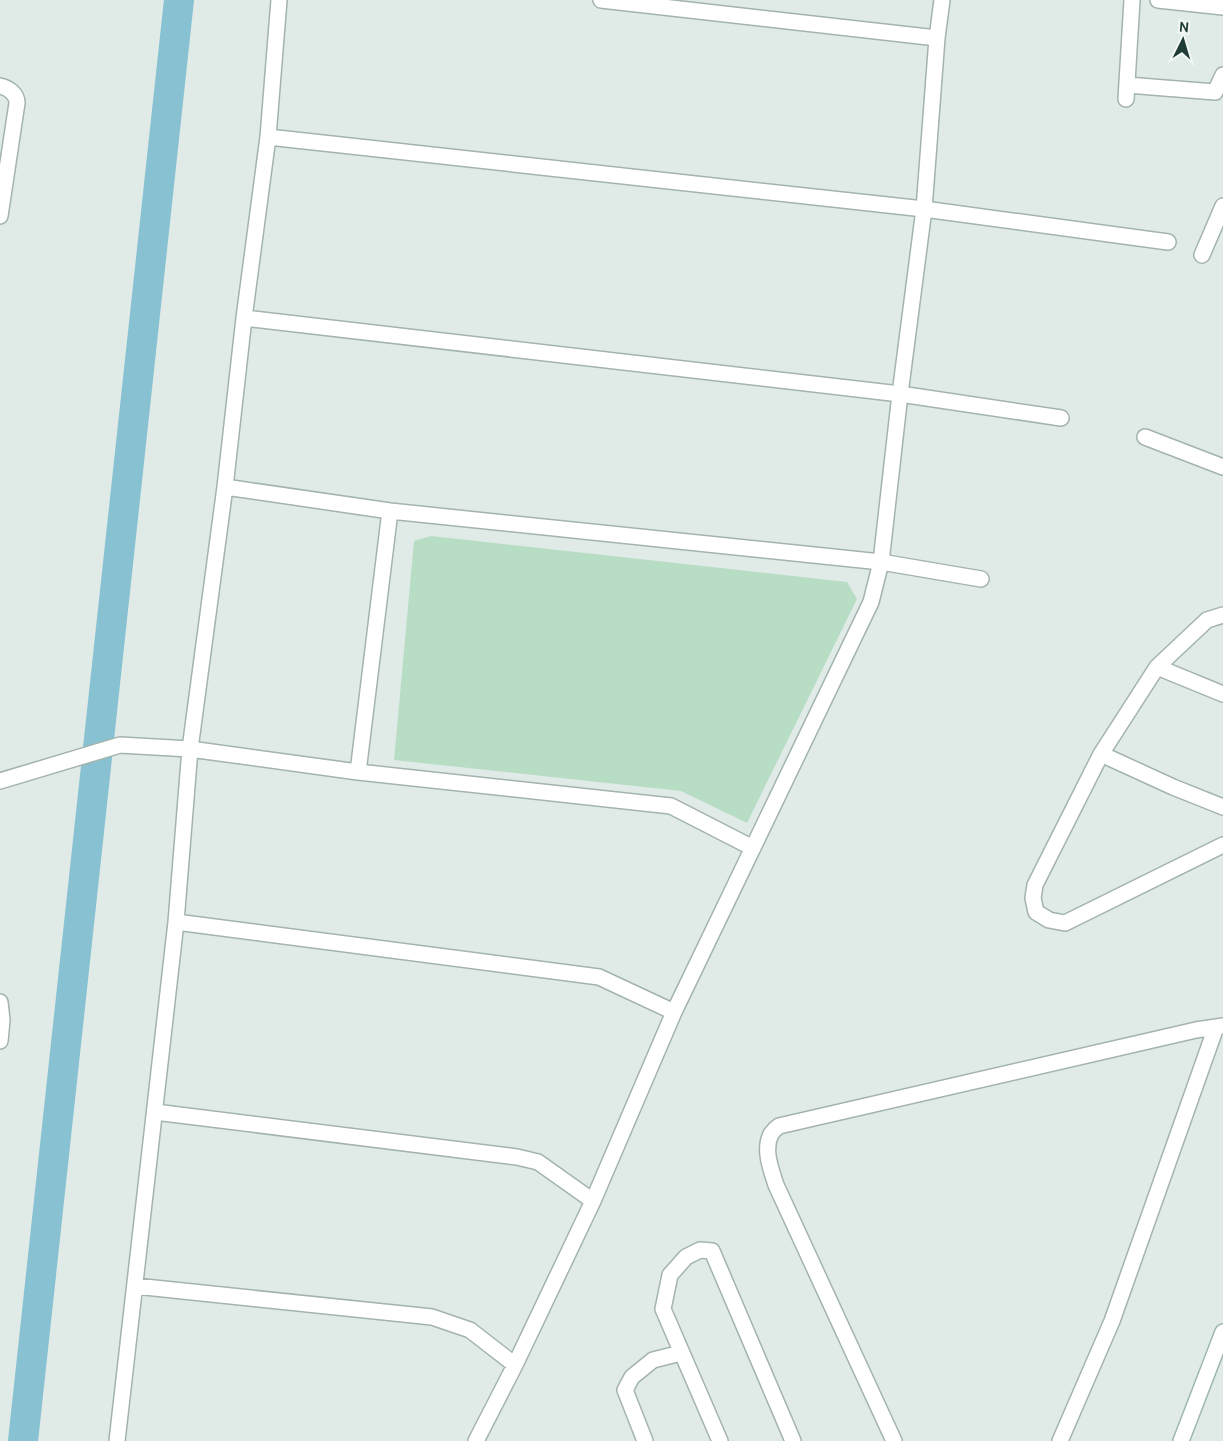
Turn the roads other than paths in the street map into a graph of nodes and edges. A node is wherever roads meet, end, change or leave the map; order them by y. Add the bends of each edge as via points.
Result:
1 (279, 0) edge
2 (601, 0) edge
3 (942, 0) edge
4 (1132, 0) edge
5 (1158, 0) edge
6 (1223, 7) edge
7 (938, 38) junction
8 (1223, 76) edge
9 (0, 86) edge
10 (268, 138) junction
11 (1223, 206) edge
12 (924, 209) junction
13 (0, 216) edge
14 (1168, 242) dead end
15 (1202, 255) dead end
16 (244, 318) junction
17 (900, 394) junction
18 (1061, 418) dead end
19 (1145, 436) dead end
20 (1223, 467) edge
21 (225, 487) junction
22 (390, 512) junction
23 (881, 562) junction
24 (981, 579) dead end
25 (1223, 615) edge
26 (1157, 667) junction
27 (1223, 694) edge
28 (190, 749) junction
29 (1101, 754) junction
30 (358, 772) junction
31 (0, 782) edge
32 (1223, 807) edge
33 (1223, 845) edge
34 (754, 848) junction
35 (176, 922) junction
36 (0, 1002) edge
37 (674, 1012) junction
38 (1219, 1027) edge
39 (0, 1041) edge
40 (154, 1112) junction
41 (593, 1202) junction
42 (135, 1286) junction
43 (1223, 1332) edge
44 (682, 1352) junction
45 (515, 1365) junction
46 (117, 1441) edge
47 (476, 1441) edge
48 (646, 1441) edge
49 (720, 1441) edge
50 (793, 1441) edge
51 (894, 1441) edge
52 (1060, 1441) edge
53 (1181, 1441) edge

1 - 10 street
2 - 7 street
3 - 7 street
4 - 8 street via 1126,92 1215,92
5 - 6 street
7 - 12 street
9 - 13 street via 16,98
10 - 12 street
10 - 16 street
11 - 15 street
12 - 14 street
12 - 17 street
16 - 17 street
16 - 21 street
17 - 18 street
17 - 23 street
19 - 20 street
21 - 22 street
21 - 28 street
22 - 23 street
22 - 30 street
23 - 24 street
23 - 34 street via 871,602
25 - 26 street via 1207,620
26 - 27 street
26 - 29 street
28 - 30 street
28 - 31 street via 120,745
28 - 35 street
29 - 32 street
29 - 33 street via 1035,885 1036,912 1049,920 1065,923
30 - 34 street via 671,806
34 - 37 street
35 - 37 street via 599,977
35 - 40 street
36 - 39 street
37 - 41 street
38 - 51 street via 779,1126 772,1132 768,1145 769,1162 776,1185
38 - 52 street via 1112,1321
40 - 41 street via 516,1157 538,1162
40 - 42 street
41 - 45 street
42 - 45 street via 432,1317 470,1330
42 - 46 street
43 - 53 street
44 - 48 street via 652,1360 632,1377 625,1390
44 - 49 street
44 - 50 street via 663,1309 670,1275 686,1257 700,1250 712,1252
45 - 47 street

